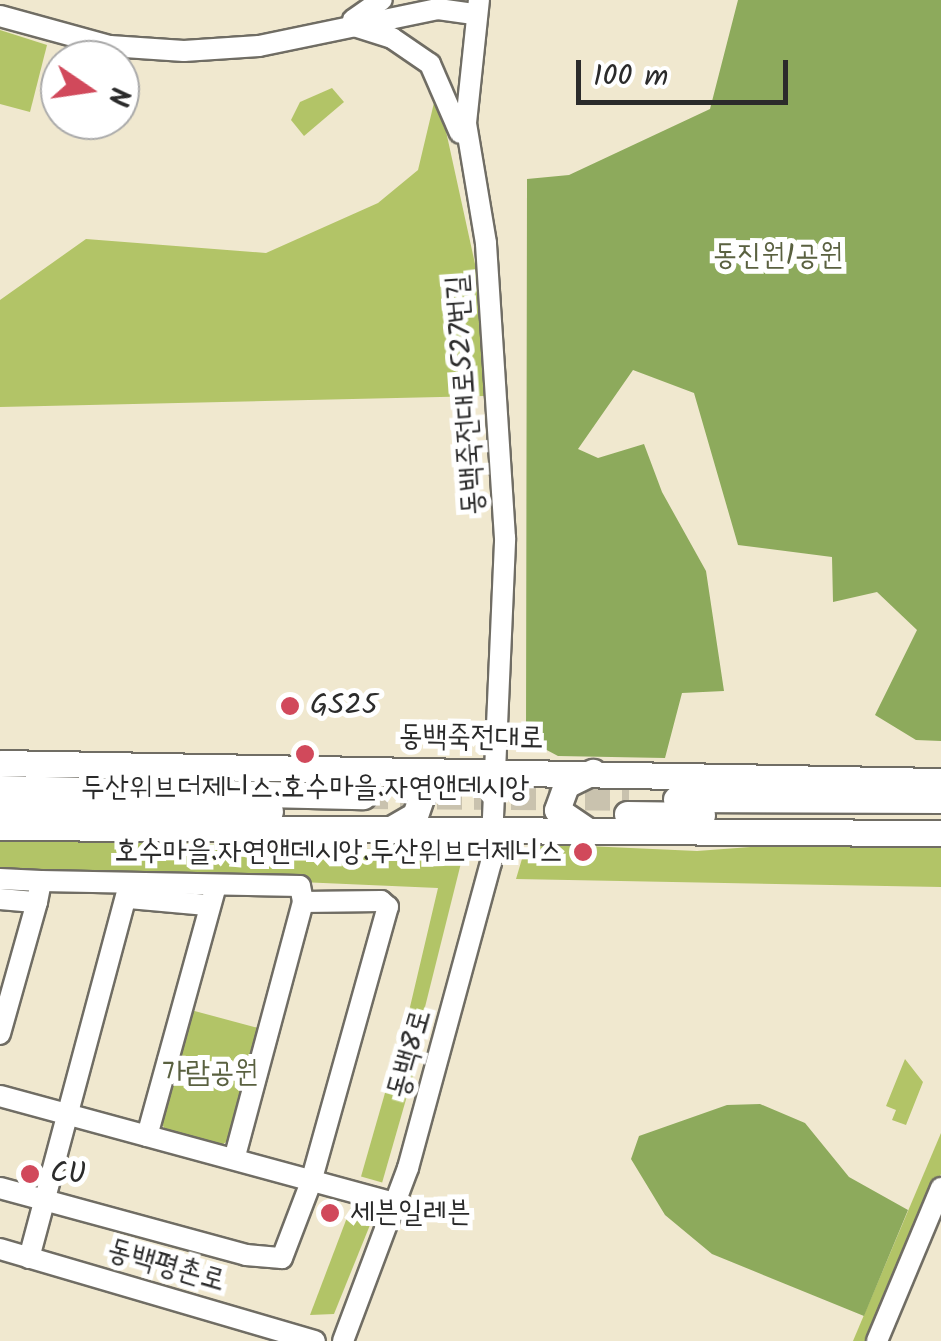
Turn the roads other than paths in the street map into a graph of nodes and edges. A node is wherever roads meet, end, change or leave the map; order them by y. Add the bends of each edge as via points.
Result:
1 (382, 0) edge
2 (476, 7) edge
3 (0, 16) edge
4 (348, 24) junction
5 (470, 169) junction
6 (0, 764) edge
7 (383, 769) junction
8 (597, 770) junction
9 (495, 774) junction
10 (941, 781) edge
11 (0, 788) edge
12 (941, 800) edge
13 (0, 806) edge
14 (941, 818) edge
15 (0, 827) edge
16 (389, 830) junction
17 (494, 832) junction
18 (594, 833) junction
19 (941, 833) edge
20 (0, 879) edge
21 (216, 885) junction
22 (129, 891) junction
23 (39, 892) junction
24 (0, 899) edge
25 (303, 902) junction
26 (208, 905) junction
27 (0, 1034) edge
28 (0, 1096) edge
29 (71, 1116) junction
30 (147, 1136) junction
31 (234, 1159) junction
32 (311, 1182) junction
33 (0, 1188) edge
34 (941, 1188) edge
35 (47, 1199) junction
36 (396, 1204) junction
37 (0, 1249) edge
38 (29, 1258) junction
39 (315, 1341) edge
40 (343, 1341) edge
41 (877, 1341) edge

1 - 4 street
2 - 4 street, 동백죽전대로527번길
2 - 5 street, 동백죽전대로527번길
3 - 4 street, 동백죽전대로527번길 via 110,46 184,51 260,46
4 - 5 street via 392,38 430,64 452,101
5 - 9 street, 동백죽전대로527번길 via 486,244 505,538
6 - 7 main road, 동백죽전대로
7 - 9 main road, 동백죽전대로
7 - 16 main road via 422,795 415,815
8 - 9 main road, 동백죽전대로
8 - 10 main road, 동백죽전대로
8 - 18 main road via 566,786 557,810
9 - 17 street, 동백8로
11 - 13 main road via 362,804
12 - 14 main road via 628,806
15 - 16 main road
16 - 17 main road
17 - 18 main road
17 - 36 street, 동백8로 via 472,948
18 - 19 main road
20 - 23 street
21 - 22 street
21 - 25 street via 300,886
21 - 26 street
22 - 23 street
22 - 26 street
22 - 29 street
23 - 24 street
23 - 27 street
25 - 31 street
25 - 32 street via 381,900 388,907
26 - 30 street
28 - 29 street
29 - 30 street
29 - 35 street
30 - 31 street
31 - 32 street
32 - 35 street via 282,1258 268,1260
32 - 36 street
33 - 35 street
34 - 41 street
35 - 38 street
36 - 40 street, 동백8로
37 - 38 street, 동백평촌로
38 - 39 street, 동백평촌로

